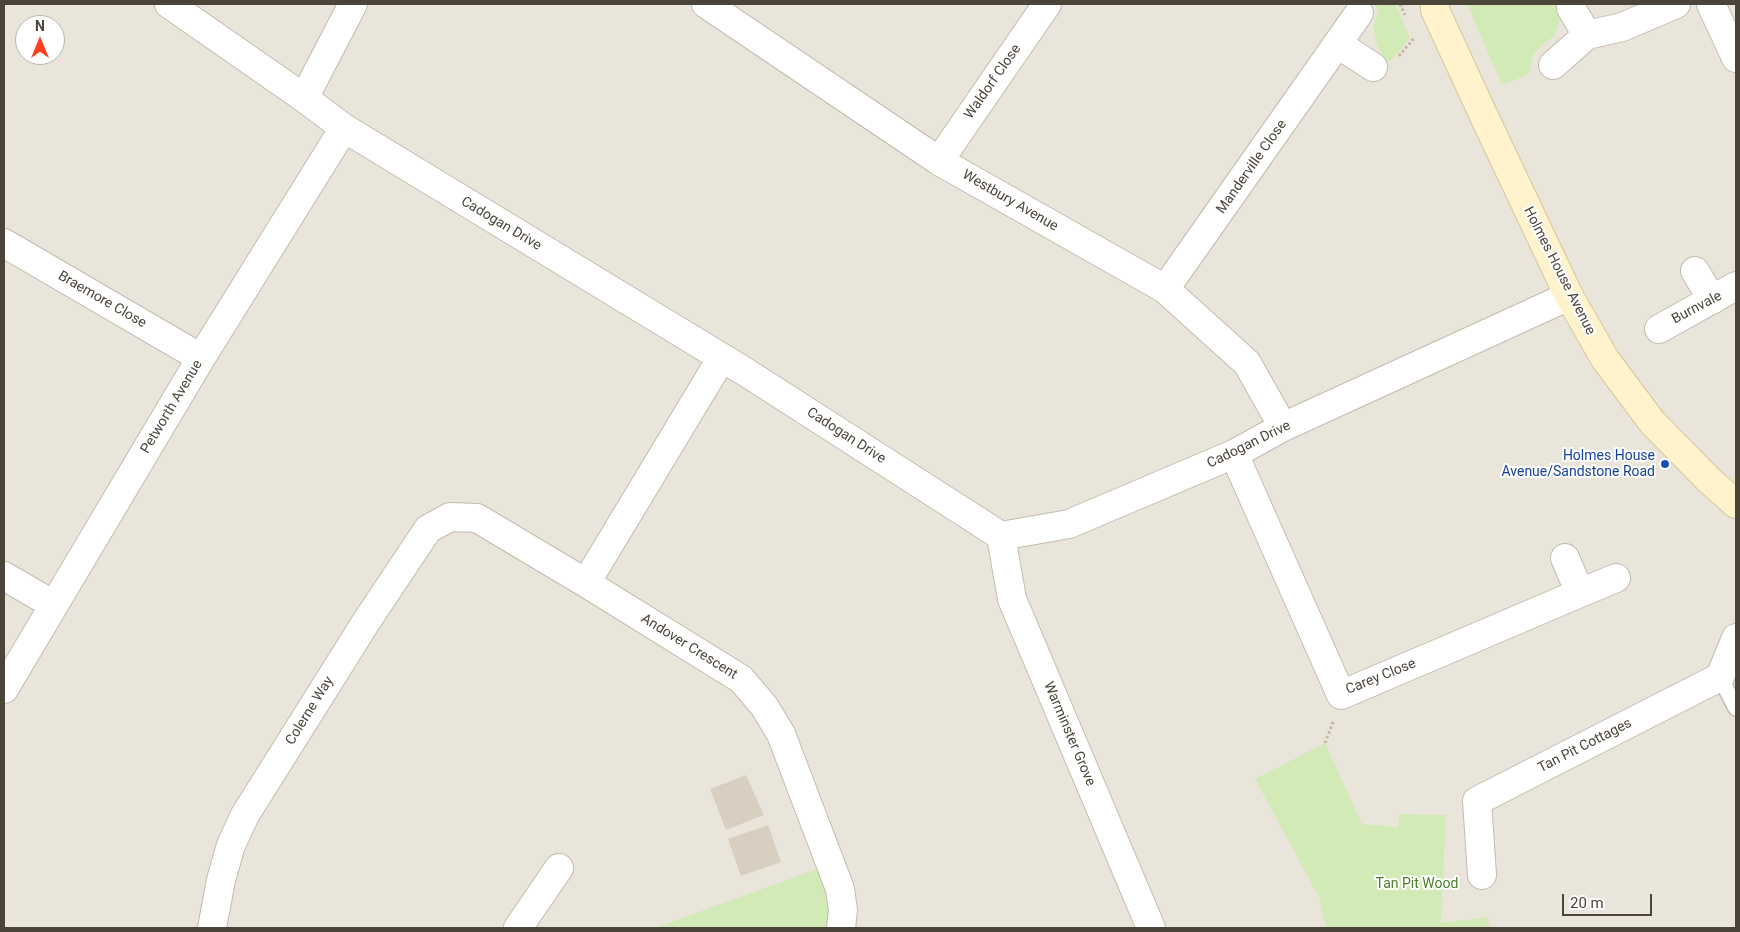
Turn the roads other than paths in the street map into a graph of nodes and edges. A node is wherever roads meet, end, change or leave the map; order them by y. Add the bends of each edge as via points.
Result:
1 (169, 4) edge
2 (353, 4) edge
3 (1047, 4) edge
4 (1435, 4) edge
5 (1676, 4) edge
6 (1711, 4) edge
7 (714, 6) edge
8 (1570, 8) dead end
9 (1359, 13) dead end
10 (1588, 35) junction
11 (1338, 44) junction
12 (1736, 58) edge
13 (1553, 64) dead end
14 (1373, 66) dead end
15 (304, 98) junction
16 (344, 128) junction
17 (939, 161) junction
18 (4, 243) edge
19 (1695, 271) dead end
20 (1736, 286) edge
21 (1165, 289) junction
22 (1569, 296) junction
23 (1712, 300) junction
24 (1659, 329) dead end
25 (201, 358) junction
26 (722, 358) junction
27 (1283, 427) junction
28 (1234, 454) junction
29 (1736, 504) edge
30 (450, 517) joint
31 (1001, 536) junction
32 (1565, 558) dead end
33 (4, 576) edge
34 (1616, 578) dead end
35 (586, 583) junction
36 (1580, 593) junction
37 (54, 605) junction
38 (1736, 638) edge
39 (1720, 678) junction
40 (4, 689) edge
41 (1736, 708) edge
42 (559, 868) dead end
43 (1482, 875) dead end
44 (212, 928) edge
45 (518, 928) edge
46 (841, 928) edge
47 (1151, 928) edge

1 - 15 street, Cadogan Drive
2 - 15 street
3 - 17 street, Waldorf Close
4 - 22 street, Holmes House Avenue via 1435,10
5 - 10 street via 1622,27
6 - 12 street
7 - 17 street, Westbury Avenue
8 - 10 street
9 - 11 street, Manderville Close
10 - 13 street
11 - 14 street
11 - 21 street, Manderville Close
15 - 16 street, Cadogan Drive
16 - 25 street, Petworth Avenue
16 - 26 street, Cadogan Drive
17 - 21 street, Westbury Avenue
18 - 25 street, Braemore Close
19 - 23 street
20 - 23 street, Burnvale
21 - 27 street, Westbury Avenue via 1247,363
22 - 27 street, Cadogan Drive
22 - 29 street, Holmes House Avenue via 1605,358 1652,422
23 - 24 street, Burnvale
25 - 37 street, Petworth Avenue
26 - 31 street, Cadogan Drive
26 - 35 street
27 - 28 street, Cadogan Drive
28 - 31 street, Cadogan Drive via 1069,524
28 - 36 street, Carey Close via 1342,695
30 - 35 street, Andover Crescent via 477,518
30 - 44 street, Colerne Way via 428,529 246,815 231,845
31 - 47 street, Warminster Grove via 1012,599
32 - 36 street
33 - 37 street
34 - 36 street, Carey Close
35 - 46 street, Andover Crescent via 741,679 764,706 781,734 840,889
37 - 40 street, Petworth Avenue
38 - 39 street
39 - 41 lane
39 - 43 street, Tan Pit Cottages via 1477,801
42 - 45 street

